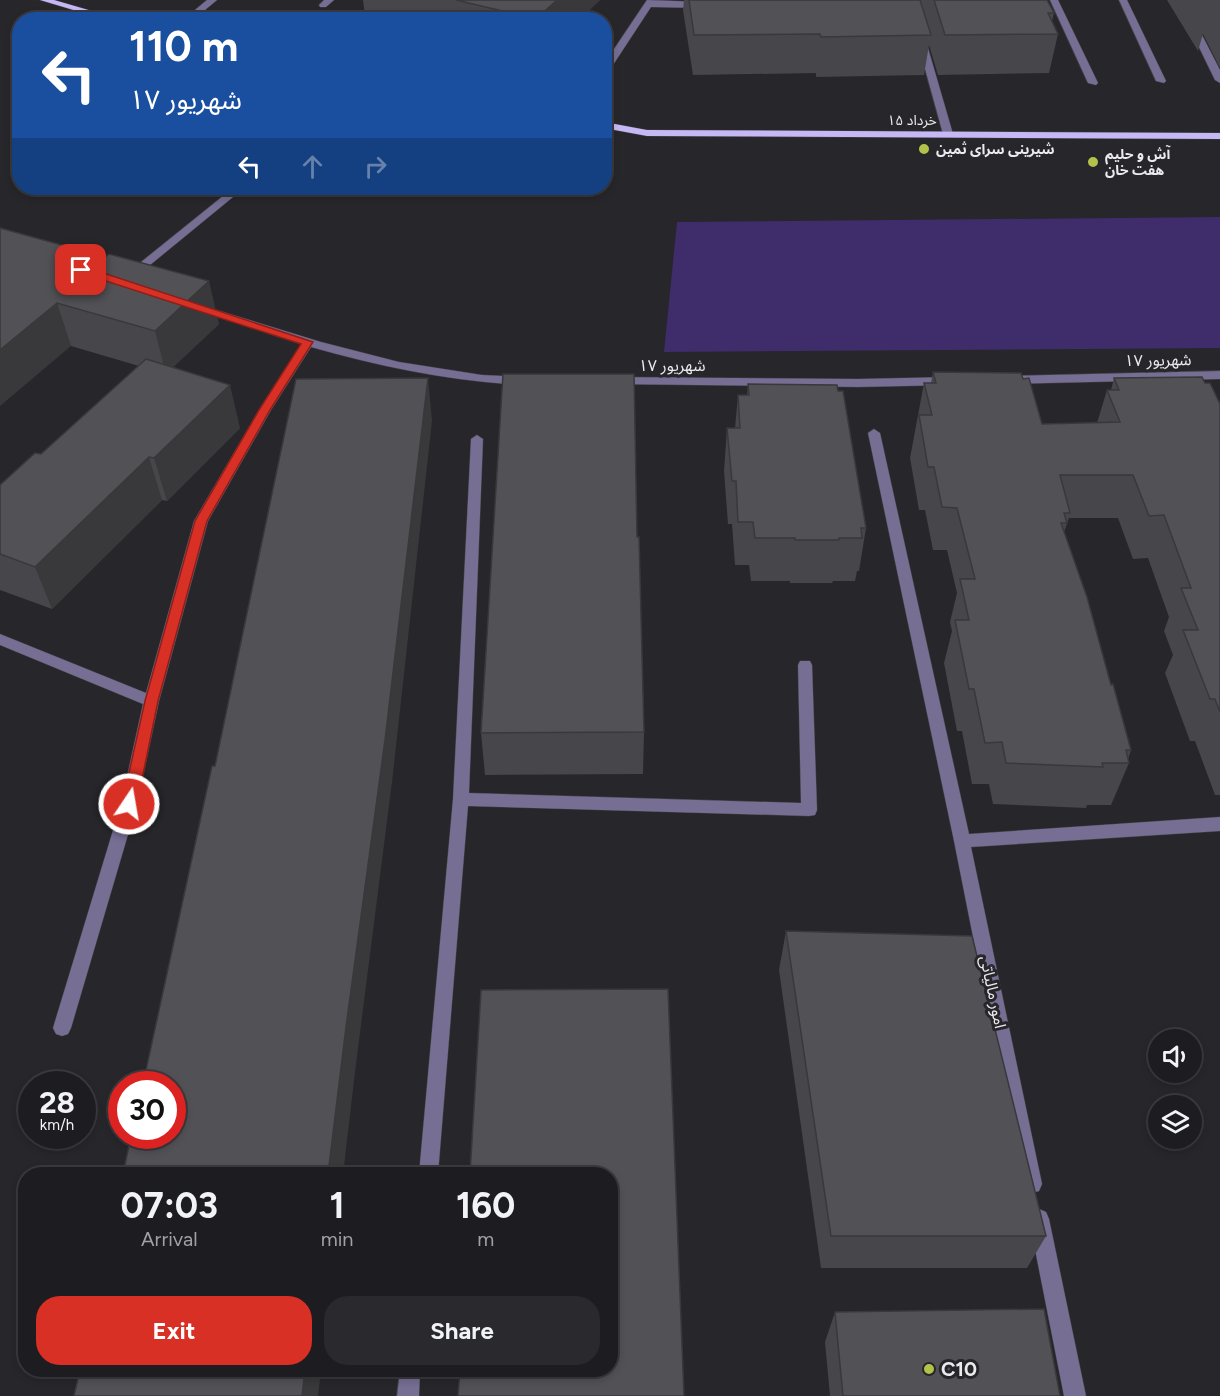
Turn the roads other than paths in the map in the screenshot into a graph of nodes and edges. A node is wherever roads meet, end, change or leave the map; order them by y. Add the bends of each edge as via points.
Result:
1 (44, 0) edge
2 (210, 0) edge
3 (1054, 0) edge
4 (1123, 0) edge
5 (1180, 0) edge
6 (650, 2) edge
7 (911, 4) edge
8 (708, 5) edge
9 (900, 8) edge
10 (89, 12) edge
11 (196, 12) edge
12 (612, 60) edge
13 (1220, 80) edge
14 (1161, 81) dead end
15 (1093, 82) dead end
16 (612, 126) edge
17 (948, 134) junction
18 (1220, 135) edge
19 (230, 195) edge
20 (127, 284) edge
21 (187, 304) edge
22 (308, 342) junction
23 (1220, 375) edge
24 (1000, 380) edge
25 (542, 381) edge
26 (600, 381) edge
27 (965, 381) edge
28 (874, 433) dead end
29 (477, 440) dead end
30 (0, 639) edge
31 (805, 665) dead end
32 (151, 701) junction
33 (461, 799) junction
34 (1220, 824) edge
35 (962, 840) junction
36 (62, 1028) dead end
37 (429, 1167) edge
38 (409, 1377) edge
39 (408, 1396) edge
40 (1075, 1396) edge

1 - 10 main road
2 - 11 street
3 - 15 street
4 - 14 street
5 - 13 street
6 - 8 street
6 - 12 street
7 - 9 street
7 - 17 street
16 - 17 main road, ۱۵ خرداد via 647,133
17 - 18 main road, ۱۵ خرداد
19 - 20 street
21 - 22 street
22 - 25 street via 365,358 483,381
22 - 32 street via 201,521
23 - 24 street, ۱۷ شهریور via 1205,380
26 - 27 street, ۱۷ شهریور
28 - 35 street, امور مالیاتی
29 - 33 street
30 - 32 street
31 - 33 street via 809,810
32 - 36 street via 129,804
33 - 37 street
34 - 35 street
35 - 40 street, امور مالیاتی
38 - 39 street

